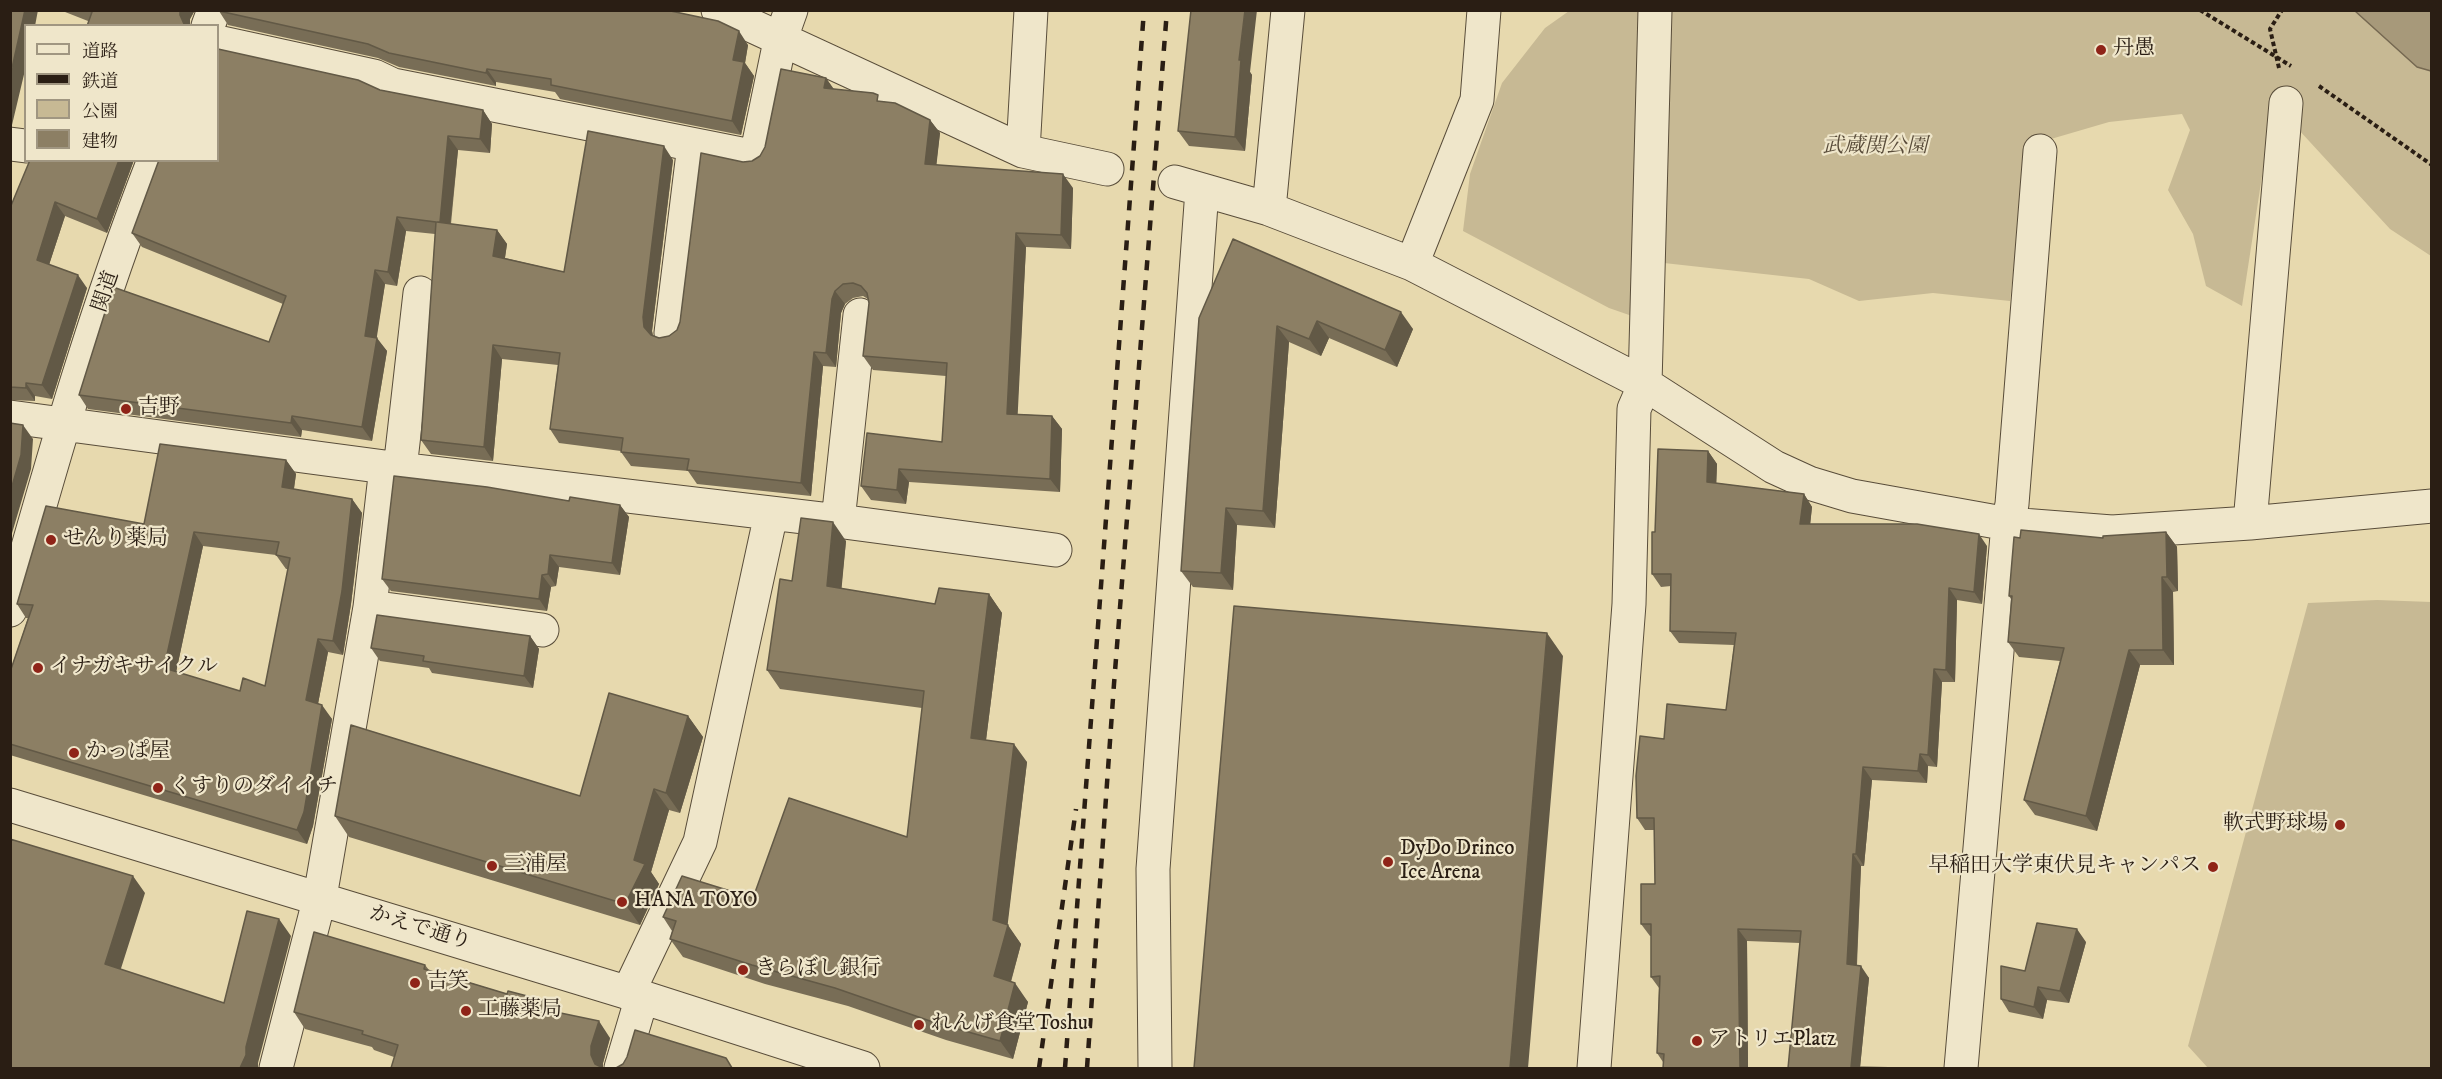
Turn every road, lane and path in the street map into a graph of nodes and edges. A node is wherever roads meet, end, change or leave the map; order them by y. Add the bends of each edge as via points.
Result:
1 (718, 10) edge
2 (791, 10) edge
3 (1031, 10) edge
4 (1288, 10) edge
5 (1484, 10) edge
6 (1655, 10) edge
7 (2282, 10) edge
8 (2270, 29) dead end
9 (780, 41) junction
10 (219, 42) edge
11 (2286, 103) dead end
12 (694, 145) junction
13 (1023, 151) junction
14 (2040, 151) dead end
15 (153, 162) edge
16 (1107, 169) dead end
17 (1269, 209) junction
18 (1412, 264) junction
19 (420, 293) dead end
20 (860, 315) dead end
21 (671, 333) edge
22 (1645, 384) junction
23 (10, 417) edge
24 (62, 424) junction
25 (393, 468) junction
26 (2432, 506) edge
27 (771, 514) junction
28 (838, 521) junction
29 (2250, 523) junction
30 (2008, 524) junction
31 (1055, 550) dead end
32 (370, 607) junction
33 (10, 610) edge
34 (542, 630) dead end
35 (10, 805) edge
36 (320, 897) junction
37 (635, 995) junction
38 (827, 1062) edge
39 (276, 1068) edge
40 (621, 1068) edge
41 (863, 1068) edge
42 (1155, 1068) edge
43 (1594, 1068) edge
44 (1961, 1068) edge

1 - 9 street
2 - 9 street
3 - 13 street
4 - 17 street
5 - 18 street via 1477,100
6 - 22 street
7 - 8 path
9 - 12 street via 756,157
9 - 13 street
10 - 12 street via 374,76 393,85
11 - 29 street
12 - 21 street
13 - 16 street
14 - 30 street
15 - 24 street, 関道
17 - 18 street
17 - 42 street via 1188,186 1153,869
18 - 22 street
19 - 25 street
20 - 28 street
22 - 30 street via 1774,467 1809,483 1852,496
22 - 43 street via 1634,409 1629,604
23 - 24 street
24 - 25 street
24 - 33 street, 関道
25 - 27 street
25 - 32 street
26 - 29 street
27 - 28 street
27 - 37 street via 700,842
28 - 31 street
29 - 30 street via 2112,532
30 - 44 street
32 - 34 street
32 - 36 street
35 - 36 street, かえで通り
36 - 37 street, かえで通り
36 - 39 street
37 - 38 street, かえで通り
37 - 40 street
38 - 41 street, かえで通り

